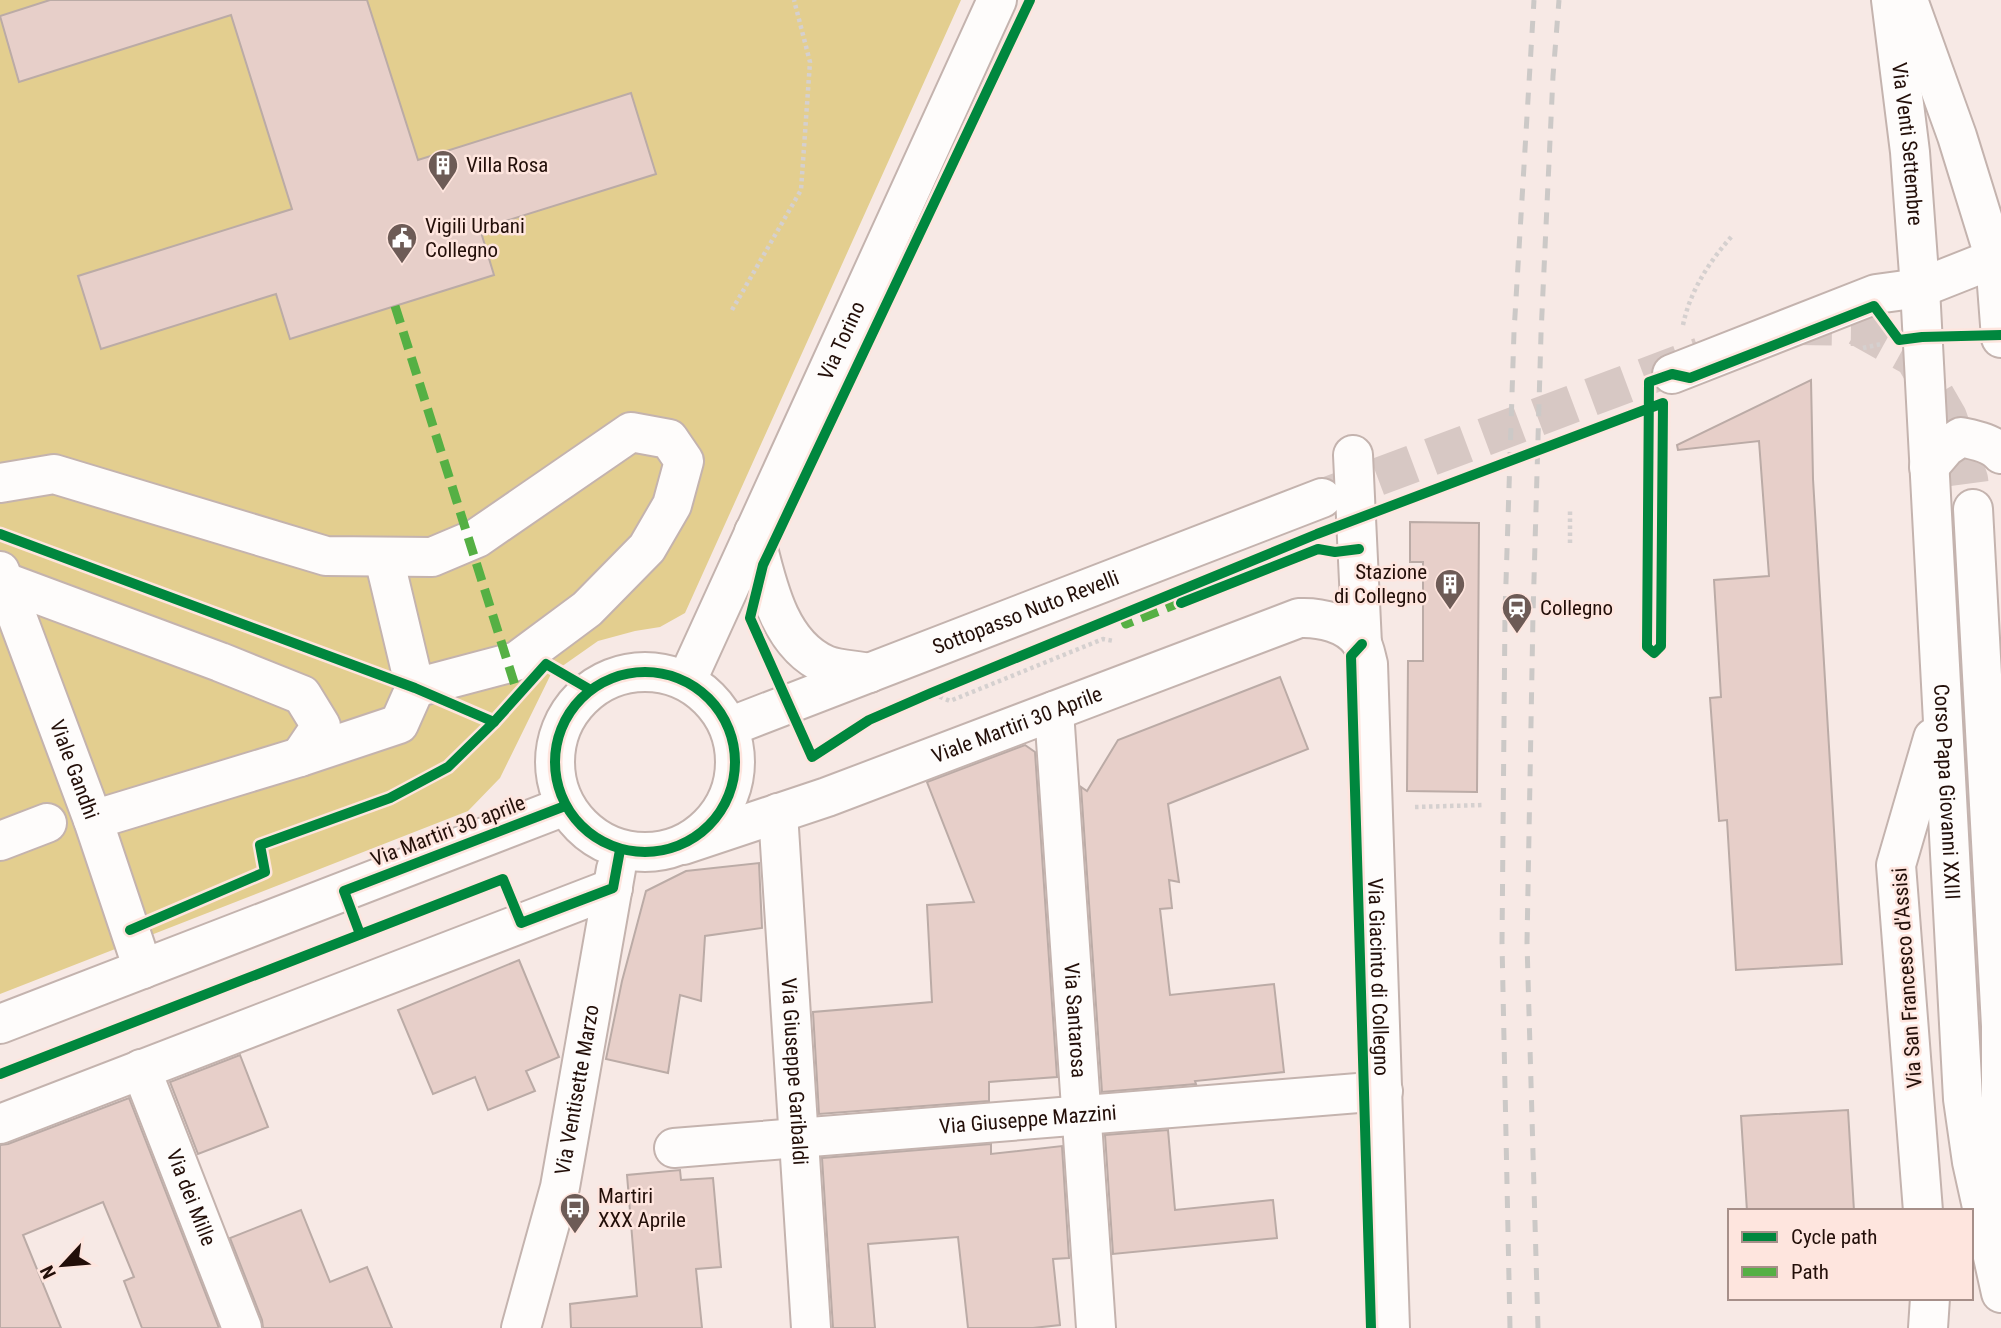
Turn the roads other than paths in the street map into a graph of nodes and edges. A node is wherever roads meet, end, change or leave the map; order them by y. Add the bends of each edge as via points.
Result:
1 (997, 0) edge
2 (1891, 0) edge
3 (1908, 0) edge
4 (1998, 257) edge
5 (1920, 288) junction
6 (2001, 338) edge
7 (1672, 374) tunnel mouth
8 (2001, 454) edge
9 (1353, 456) dead end
10 (1929, 467) junction
11 (0, 483) edge
12 (1322, 498) tunnel mouth
13 (1973, 509) tunnel mouth
14 (754, 532) junction
15 (384, 558) junction
16 (2, 576) edge
17 (1356, 637) junction
18 (869, 673) junction
19 (687, 680) junction
20 (415, 688) junction
21 (1941, 709) junction
22 (1054, 711) junction
23 (729, 727) junction
24 (300, 757) junction
25 (565, 806) junction
26 (778, 813) junction
27 (93, 820) junction
28 (47, 823) dead end
29 (0, 841) edge
30 (683, 845) junction
31 (620, 850) junction
32 (612, 888) junction
33 (143, 969) junction
34 (0, 1024) edge
35 (2001, 1025) edge
36 (141, 1069) junction
37 (1383, 1091) junction
38 (1082, 1115) junction
39 (0, 1124) edge
40 (798, 1138) junction
41 (674, 1149) dead end
42 (2001, 1208) edge
43 (1923, 1209) edge
44 (2001, 1293) edge
45 (1930, 1300) edge
46 (242, 1328) edge
47 (521, 1328) edge
48 (811, 1328) edge
49 (1096, 1328) edge
50 (1390, 1328) edge
51 (1928, 1328) edge

1 - 14 street, Via Torino
2 - 5 street, Via Venti Settembre via 1910,152
3 - 4 street, Via Venti Settembre
4 - 5 street
4 - 6 street
5 - 7 street via 1876,294
5 - 10 street, Corso Papa Giovanni XXIII
8 - 10 street via 1961,437
9 - 17 street, Via Giacinto di Collegno
10 - 21 street, Corso Papa Giovanni XXIII
11 - 15 street via 54,474 326,556
12 - 18 street, Sottopasso Nuto Revelli
13 - 35 street
14 - 18 street via 769,589 800,648 827,665
14 - 19 street, Via Torino
15 - 20 street
15 - 20 street via 432,557 477,538 631,432 669,439 684,461 671,505 647,548 587,609 517,661
16 - 24 street via 302,695 321,726
16 - 27 street, Viale Gandhi
17 - 22 street, Viale Martiri 30 Aprile via 1318,618 1299,618
17 - 37 street, Via Giacinto di Collegno via 1368,664
18 - 23 street, Sottopasso Nuto Revelli
19 - 23 street via 712,700
19 - 25 street via 654,670 620,673 589,689 567,714 555,746 555,777
20 - 24 street via 398,724
21 - 43 street, Via San Francesco d'Assisi via 1896,865
21 - 44 street, Corso Papa Giovanni XXIII via 1963,1099
22 - 26 street, Viale Martiri 30 Aprile
22 - 38 street, Via Santarosa
23 - 30 street via 736,761 730,795 711,825
24 - 27 street
25 - 31 street via 588,833
25 - 33 street, Via Martiri 30 aprile
26 - 30 street, Viale Martiri 30 Aprile
26 - 40 street, Via Giuseppe Garibaldi
27 - 33 street, Viale Gandhi
28 - 29 street
30 - 31 street via 652,853
31 - 32 street, Via Ventisette Marzo
32 - 36 street
32 - 47 street, Via Ventisette Marzo via 560,1187
33 - 34 street, Via Martiri 30 aprile
35 - 42 street
36 - 39 street
36 - 46 street, Via dei Mille
37 - 38 street, Via Giuseppe Mazzini
37 - 50 street, Via Giacinto di Collegno
38 - 40 street, Via Giuseppe Mazzini
38 - 49 street, Via Santarosa
40 - 41 street, Via Giuseppe Mazzini
40 - 48 street, Via Giuseppe Garibaldi
45 - 51 street

